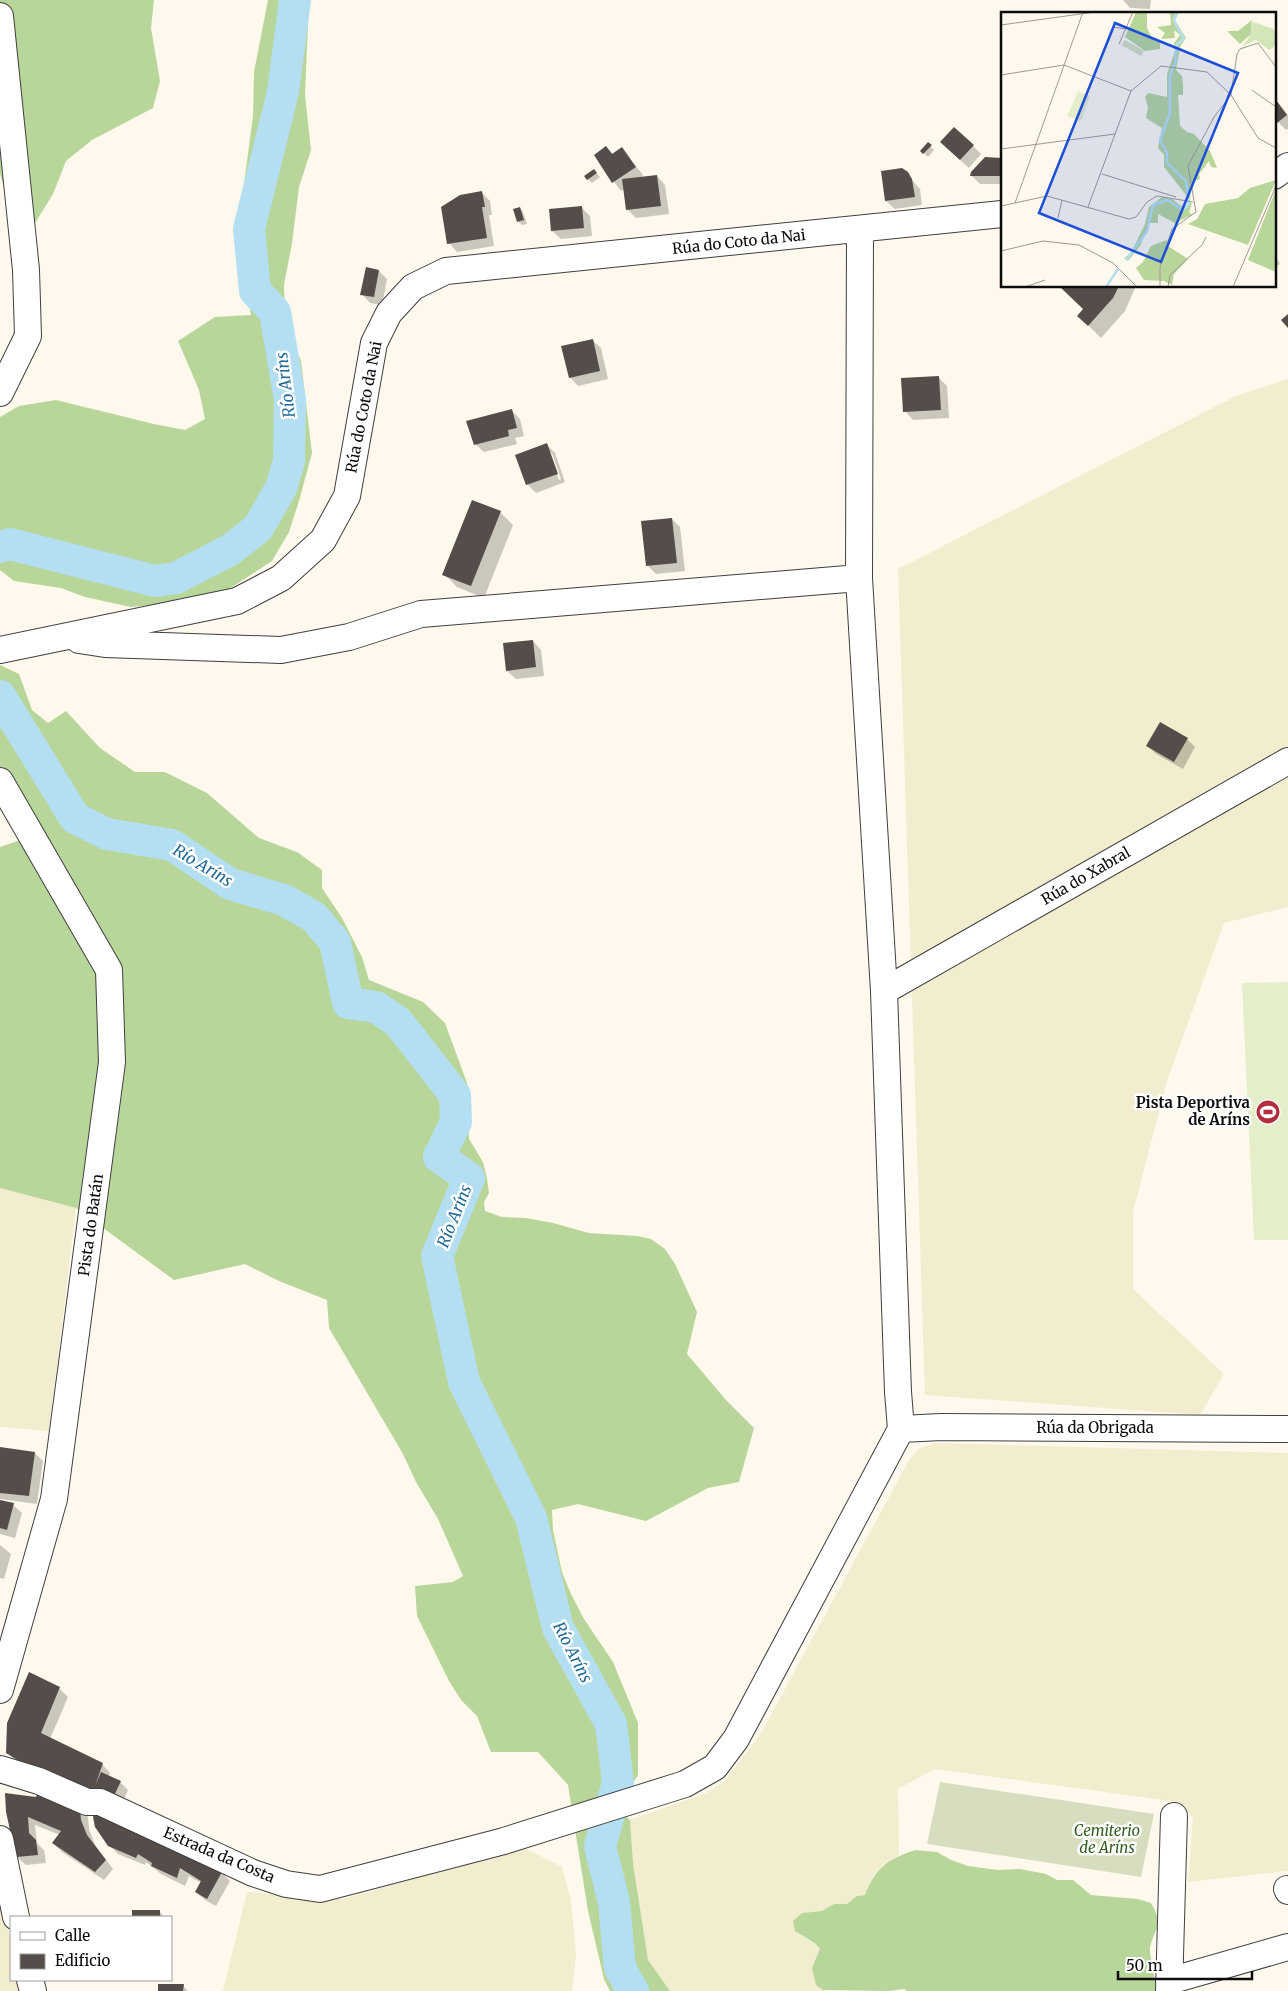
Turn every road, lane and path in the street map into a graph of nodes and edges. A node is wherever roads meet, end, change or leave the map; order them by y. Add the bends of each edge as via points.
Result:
1 (0, 16) edge
2 (1288, 166) edge
3 (1276, 175) edge
4 (1001, 214) edge
5 (860, 230) junction
6 (0, 393) edge
7 (859, 578) junction
8 (58, 638) junction
9 (12, 648) edge
10 (1288, 761) edge
11 (0, 781) edge
12 (884, 991) junction
13 (901, 1429) junction
14 (1288, 1430) edge
15 (0, 1690) edge
16 (0, 1769) edge
17 (1174, 1816) dead end
18 (0, 1839) edge
19 (16, 1916) edge
20 (1288, 1947) edge
21 (1169, 1986) edge

1 - 6 street via 26,270 28,336
2 - 3 street
4 - 5 street, Rúa do Coto da Nai
5 - 7 street
5 - 8 street, Rúa do Coto da Nai via 446,271 413,287 389,313 374,343 347,496 323,540 281,578 237,601
7 - 8 street via 421,614 349,637 281,650 105,644
7 - 12 street
8 - 9 street, Rúa do Coto da Nai
10 - 12 street, Rúa do Xabral
11 - 15 street, Pista do Batán via 109,970 112,1062 54,1499
12 - 13 street
13 - 14 street, Rúa da Obrigada
13 - 16 street, Estrada da Costa via 736,1739 715,1766 685,1784 504,1841 320,1889 286,1884 253,1873 100,1802 87,1802 39,1781
17 - 21 street
18 - 19 street
20 - 21 street

